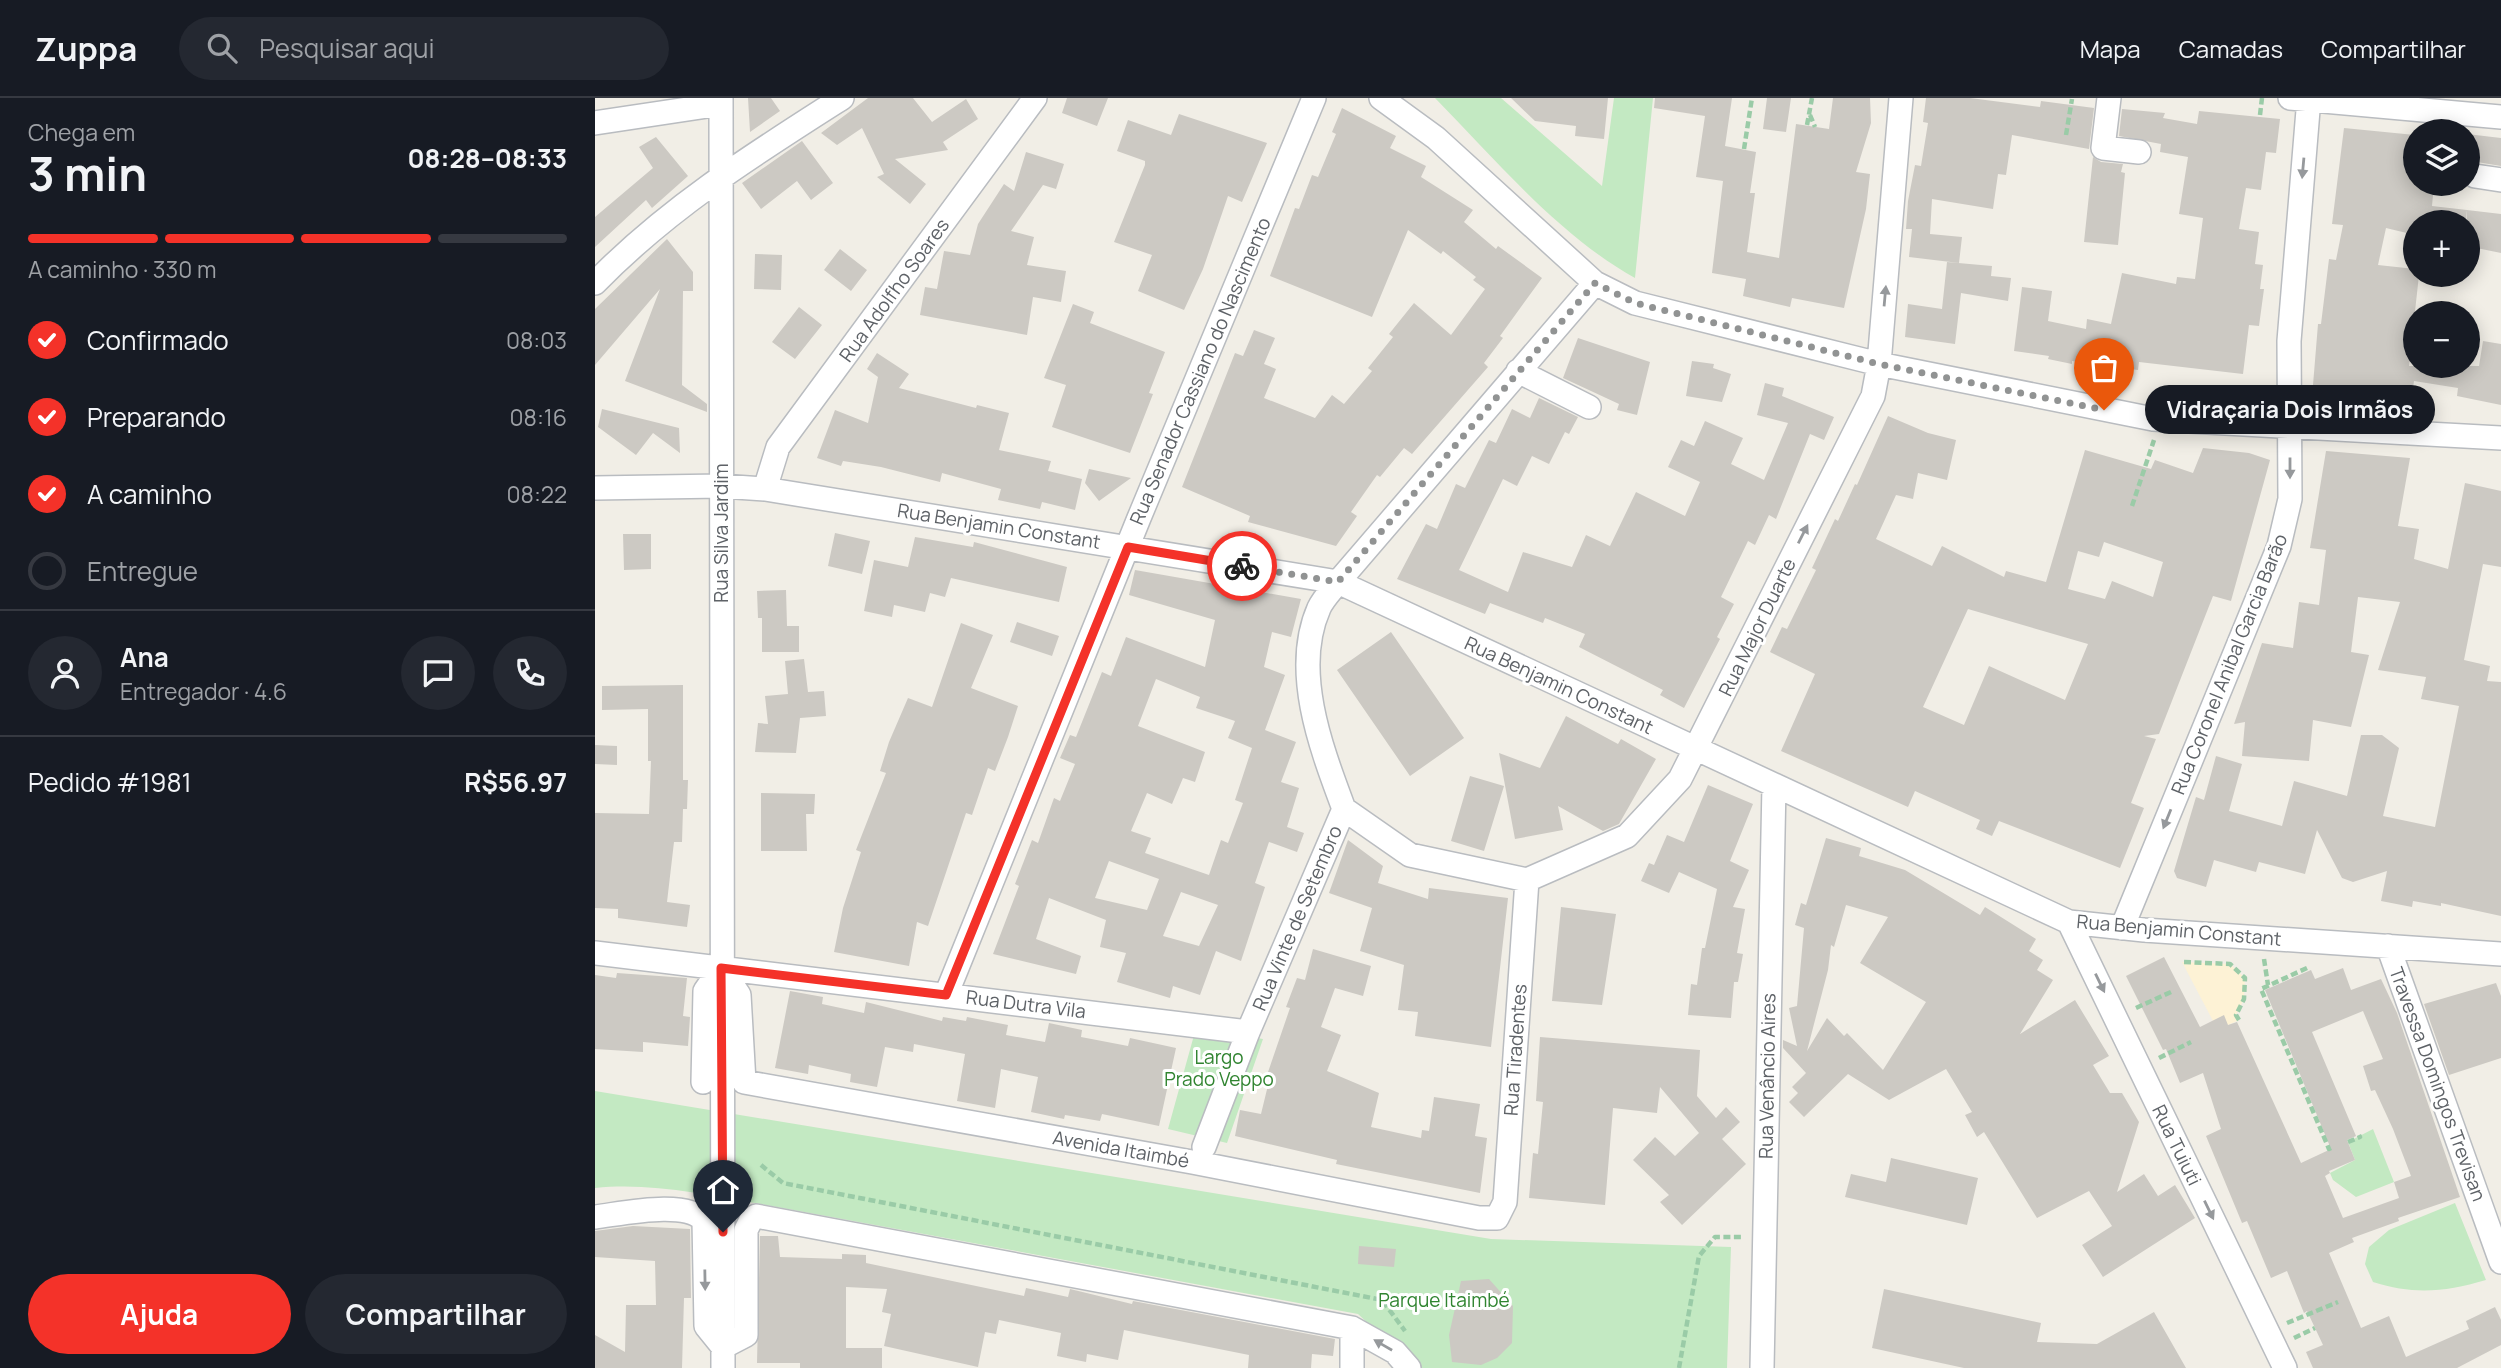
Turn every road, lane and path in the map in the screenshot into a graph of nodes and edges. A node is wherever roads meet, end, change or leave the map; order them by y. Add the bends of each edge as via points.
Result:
1 (842, 98) edge
2 (1035, 98) edge
3 (1314, 98) edge
4 (1381, 98) edge
5 (1752, 98) edge
6 (1812, 98) edge
7 (1901, 98) edge
8 (2109, 98) edge
9 (2262, 98) edge
10 (2073, 99) edge
11 (2303, 99) edge
12 (721, 101) edge
13 (1809, 114) junction
14 (2260, 115) dead end
15 (2501, 117) edge
16 (2426, 119) edge
17 (2478, 119) edge
18 (595, 123) edge
19 (1807, 125) dead end
20 (1815, 127) dead end
21 (2066, 135) dead end
22 (1744, 149) dead end
23 (2139, 152) dead end
24 (720, 176) junction
25 (2480, 177) edge
26 (2501, 180) edge
27 (1595, 283) junction
28 (595, 284) edge
29 (1879, 364) junction
30 (1518, 371) junction
31 (1589, 407) dead end
32 (2161, 419) junction
33 (2290, 426) junction
34 (2501, 438) edge
35 (721, 486) junction
36 (595, 488) edge
37 (765, 489) junction
38 (2132, 506) dead end
39 (1128, 547) junction
40 (1338, 582) junction
41 (1697, 748) junction
42 (1774, 785) junction
43 (1344, 809) junction
44 (1527, 880) junction
45 (2069, 922) junction
46 (2123, 928) junction
47 (2388, 946) junction
48 (595, 953) edge
49 (2501, 954) edge
50 (2265, 961) dead end
51 (2184, 962) dead end
52 (721, 968) junction
53 (2307, 968) dead end
54 (2268, 985) junction
55 (2173, 991) dead end
56 (946, 995) junction
57 (2136, 1008) dead end
58 (2239, 1020) dead end
59 (1248, 1032) junction
60 (2191, 1042) dead end
61 (2158, 1059) dead end
62 (703, 1082) dead end
63 (2359, 1135) dead end
64 (2348, 1142) dead end
65 (1204, 1147) dead end
66 (2331, 1148) dead end
67 (761, 1165) dead end
68 (595, 1217) edge
69 (1497, 1218) joint
70 (1745, 1237) dead end
71 (2501, 1262) edge
72 (2338, 1301) dead end
73 (2286, 1324) dead end
74 (1352, 1328) junction
75 (2315, 1328) dead end
76 (2293, 1338) dead end
77 (1411, 1339) dead end
78 (723, 1358) edge
79 (1352, 1368) edge
80 (1409, 1368) edge
81 (1679, 1368) edge
82 (1762, 1368) edge
83 (2285, 1368) edge

1 - 24 street
2 - 37 street, Rua Adolfho Soares via 778,447
3 - 39 street, Rua Senador Cassiano do Nascimento
4 - 27 street via 1436,138
5 - 22 path
6 - 13 path
29 -> 7 street, Rua Major Duarte
8 - 23 street via 2103,148
9 - 14 path
10 - 21 path
11 - 16 street
11 -> 33 street, Rua Coronel Anibal Garcia Barão via 2289,341
12 - 18 street
12 - 24 street, Rua Silva Jardim
13 - 19 path
13 - 20 path
15 - 17 street
24 - 28 street via 624,253
24 - 35 street, Rua Silva Jardim
25 - 26 street
27 - 29 street via 1635,303
27 - 30 street, Rua Vinte de Setembro
29 - 32 street
41 -> 29 street, Rua Major Duarte via 1873,396
30 - 31 street
30 - 40 street, Rua Vinte de Setembro
32 - 33 street
32 - 38 path
33 - 34 street
33 -> 46 street, Rua Coronel Anibal Garcia Barão via 2290,499 2279,546
35 - 36 street, Rua Benjamin Constant
35 - 37 street, Rua Benjamin Constant
35 - 52 street, Rua Silva Jardim
37 - 39 street, Rua Benjamin Constant
39 - 40 street, Rua Benjamin Constant
39 - 56 street, Rua Senador Cassiano do Nascimento
40 - 41 street, Rua Benjamin Constant
40 - 43 street, Rua Vinte de Setembro via 1319,608 1309,676 1323,754
41 - 42 street, Rua Benjamin Constant
41 - 44 street, Rua Major Duarte via 1680,779 1627,836
42 - 45 street, Rua Benjamin Constant
42 - 82 street, Rua Venâncio Aires
43 - 44 street via 1410,855
43 - 59 street, Rua Vinte de Setembro
44 - 69 street, Rua Tiradentes via 1505,1202
45 - 46 street, Rua Benjamin Constant
45 -> 83 street, Rua Tuiuti
46 - 47 street, Rua Benjamin Constant
47 - 49 street, Rua Benjamin Constant
47 - 71 street, Travessa Domingos Trevisan
48 - 52 street, Rua Dutra Vila
50 - 54 path
51 - 58 path via 2230,964 2245,978 2244,999 2236,1015
52 - 56 street, Rua Dutra Vila
52 - 62 street, Rua Silva Jardim via 705,991
52 - 69 street, Avenida Itaimbé via 739,995 744,1082 1479,1219
52 - 78 street, Rua Silva Jardim
53 - 54 path
54 - 66 path via 2261,989
55 - 57 path
56 - 59 street, Rua Dutra Vila
59 - 65 street, Rua Vinte de Setembro
60 - 61 path
63 - 64 path
67 - 77 path via 783,1183 1383,1300
68 -> 78 street via 681,1209 698,1213 704,1221 706,1326
70 - 81 path via 1715,1237 1699,1256
72 - 73 path
74 - 78 street via 756,1216 746,1230 746,1335
74 - 79 street
80 -> 74 street via 1395,1352
75 - 76 path

